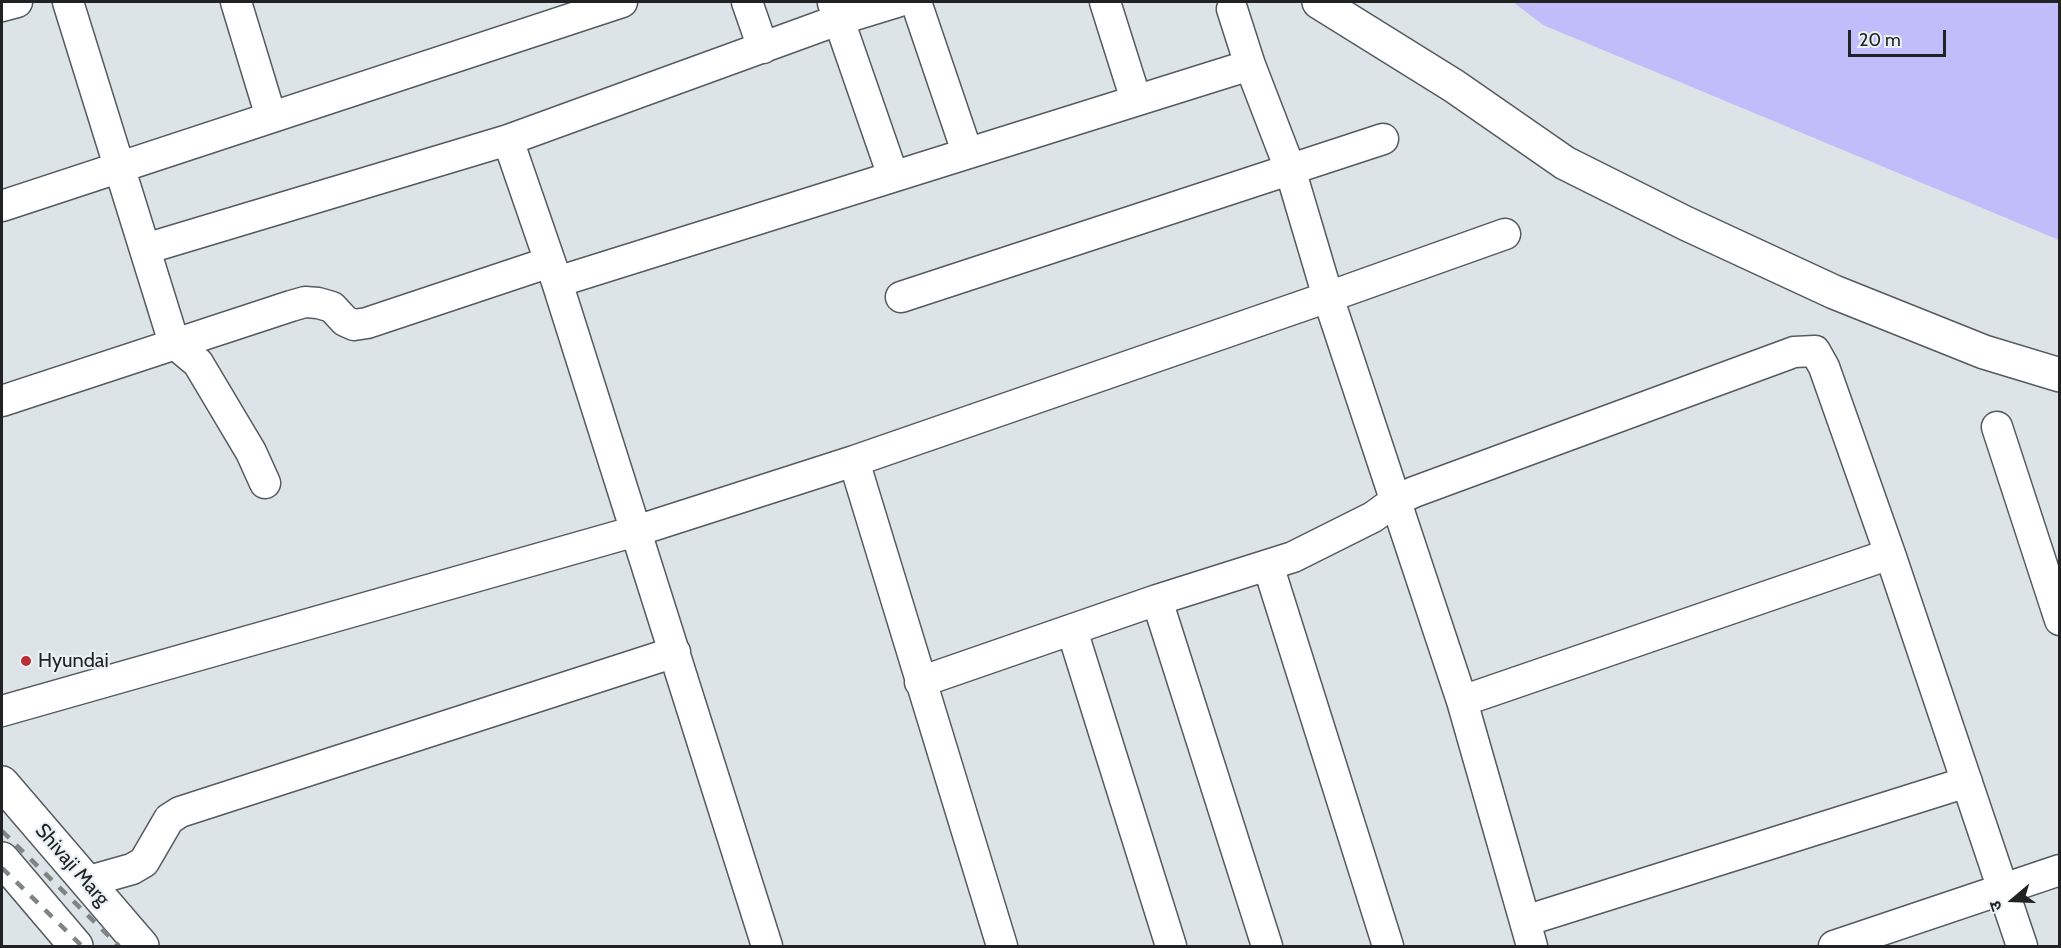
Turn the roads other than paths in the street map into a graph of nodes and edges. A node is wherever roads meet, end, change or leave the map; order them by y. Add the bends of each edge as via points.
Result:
1 (17, 2) edge
2 (68, 2) edge
3 (236, 2) edge
4 (622, 2) edge
5 (747, 2) edge
6 (897, 2) edge
7 (916, 2) edge
8 (1105, 2) edge
9 (1319, 2) edge
10 (2, 6) edge
11 (1232, 9) dead end
12 (835, 11) edge
13 (763, 48) junction
14 (1250, 65) junction
15 (1136, 100) junction
16 (271, 117) junction
17 (508, 140) junction
18 (1383, 140) dead end
19 (967, 152) junction
20 (119, 167) junction
21 (1290, 169) junction
22 (893, 176) junction
23 (2, 206) edge
24 (1505, 234) dead end
25 (145, 249) junction
26 (553, 272) junction
27 (901, 297) dead end
28 (1328, 297) junction
29 (174, 343) junction
30 (2060, 375) edge
31 (2, 401) edge
32 (1997, 427) dead end
33 (854, 461) junction
34 (265, 483) dead end
35 (1395, 501) junction
36 (636, 531) junction
37 (1890, 555) junction
38 (1268, 565) junction
39 (1157, 600) junction
40 (2060, 620) edge
41 (1072, 630) junction
42 (675, 652) junction
43 (920, 682) junction
44 (1462, 701) junction
45 (2, 711) edge
46 (1967, 782) junction
47 (2, 783) edge
48 (2, 859) edge
49 (2060, 870) edge
50 (86, 882) junction
51 (2004, 890) junction
52 (1529, 934) edge
53 (1877, 940) edge
54 (76, 946) edge
55 (142, 946) edge
56 (767, 946) edge
57 (1002, 946) edge
58 (1171, 946) edge
59 (1268, 946) edge
60 (1388, 946) edge
61 (1834, 946) edge
62 (2022, 946) edge

1 - 10 street
2 - 20 street
3 - 16 street
4 - 16 street
5 - 13 street
6 - 12 street
7 - 19 street
8 - 15 street
9 - 30 street via 1454,86 1565,163 1834,292 1984,351
11 - 14 street
12 - 13 street
12 - 22 street
13 - 17 street
14 - 15 street
14 - 21 street
15 - 19 street
16 - 20 street
17 - 25 street
17 - 26 street
18 - 21 street
19 - 22 street
20 - 23 street
20 - 25 street
21 - 27 street
21 - 28 street
22 - 26 street
24 - 28 street
25 - 29 street
26 - 29 street via 354,325 332,308 305,302
26 - 36 street
28 - 33 street
28 - 35 street
29 - 31 street
29 - 34 street via 198,363
32 - 40 street
33 - 36 street
33 - 43 street
35 - 37 street via 1794,352 1815,351
35 - 38 street via 1373,517 1293,557
35 - 44 street
36 - 42 street
36 - 45 street
37 - 44 street
37 - 46 street
38 - 39 street
38 - 60 street
39 - 41 street
39 - 59 street
41 - 43 street
41 - 58 street
42 - 50 street via 180,812 169,819 144,862
42 - 56 street
43 - 57 street
44 - 52 street
46 - 51 street
46 - 52 street
47 - 50 street, Shivaji Marg
48 - 54 street
49 - 51 street
50 - 55 street, Shivaji Marg
51 - 53 street
51 - 62 street
53 - 61 street

